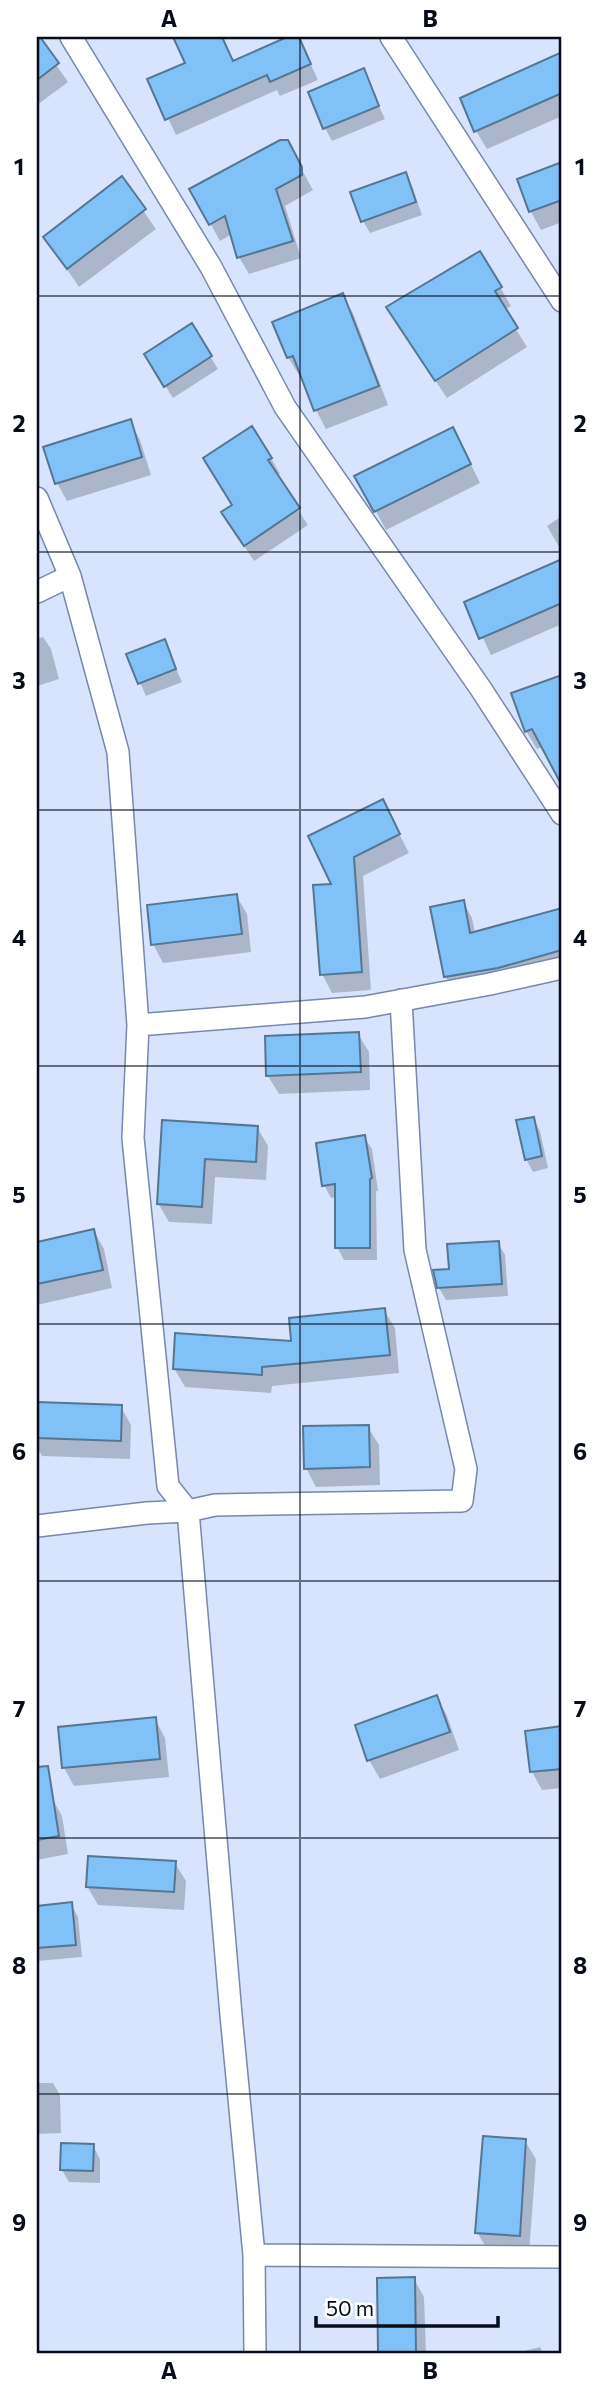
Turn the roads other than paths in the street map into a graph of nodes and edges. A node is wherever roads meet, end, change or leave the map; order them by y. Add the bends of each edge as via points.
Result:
1 (71, 37) edge
2 (391, 37) edge
3 (562, 302) edge
4 (37, 498) edge
5 (70, 576) junction
6 (37, 592) edge
7 (562, 814) edge
8 (562, 968) edge
9 (401, 1000) junction
10 (138, 1025) junction
11 (188, 1511) junction
12 (37, 1526) edge
13 (254, 2255) junction
14 (562, 2257) edge
15 (254, 2353) edge

1 - 7 street via 211,267 285,407
2 - 3 street
4 - 5 street
5 - 6 street
5 - 10 street via 118,752
8 - 9 street
9 - 10 street via 365,1007
9 - 11 street via 415,1250 466,1469 462,1500 215,1505
10 - 11 street via 133,1138 168,1486
11 - 12 street
11 - 13 street
13 - 14 street
13 - 15 street

